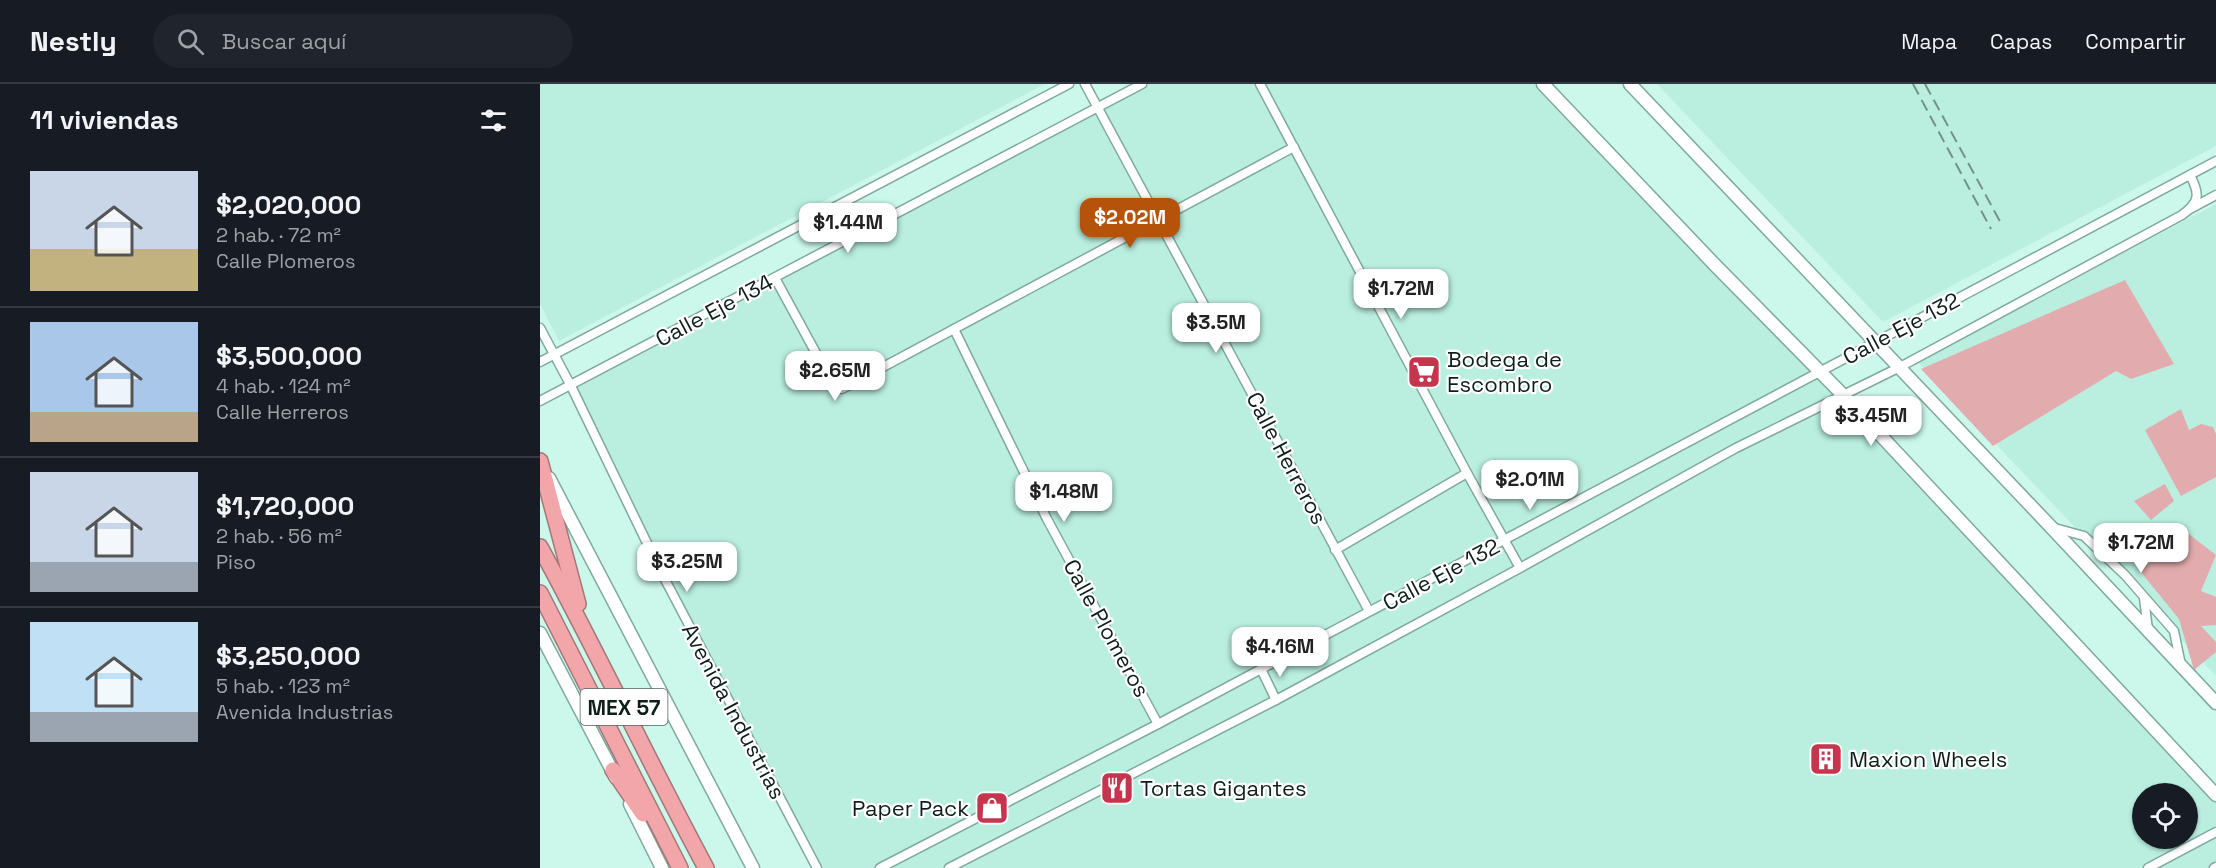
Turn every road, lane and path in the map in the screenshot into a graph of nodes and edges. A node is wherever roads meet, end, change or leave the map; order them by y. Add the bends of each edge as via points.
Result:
1 (1069, 84) edge
2 (1085, 84) edge
3 (1142, 84) edge
4 (1260, 84) edge
5 (1543, 84) edge
6 (1630, 84) edge
7 (1098, 107) junction
8 (1294, 147) junction
9 (2216, 161) edge
10 (2190, 175) junction
11 (2216, 195) edge
12 (2190, 209) junction
13 (1158, 219) junction
14 (775, 278) junction
15 (540, 328) edge
16 (954, 329) junction
17 (1875, 341) junction
18 (555, 355) junction
19 (540, 362) edge
20 (1900, 367) junction
21 (1820, 371) junction
22 (571, 386) junction
23 (1843, 395) junction
24 (540, 401) edge
25 (540, 461) edge
26 (1467, 473) junction
27 (2051, 526) junction
28 (1504, 540) junction
29 (540, 547) edge
30 (1335, 550) junction
31 (1520, 568) junction
32 (540, 594) edge
33 (2144, 598) junction
34 (1369, 611) junction
35 (584, 627) junction
36 (540, 633) edge
37 (2149, 633) junction
38 (2181, 668) junction
39 (1261, 669) junction
40 (1276, 700) junction
41 (2216, 703) edge
42 (1158, 724) junction
43 (613, 770) junction
44 (2216, 795) edge
45 (2216, 832) edge
46 (677, 863) edge
47 (814, 866) edge
48 (662, 868) edge
49 (706, 868) edge
50 (753, 868) edge
51 (880, 868) edge
52 (949, 868) edge
53 (2148, 868) edge

1 - 18 street, Calle Eje 134
2 - 7 street, Calle Herreros
3 - 7 street, Calle Eje 134
4 - 8 street
5 - 21 street
6 - 17 street
7 - 13 street, Calle Herreros
7 - 14 street, Calle Eje 134
8 - 13 street
8 - 26 street
9 - 10 street, Calle Eje 132
10 - 12 street via 2198,190
10 - 17 street, Calle Eje 132
11 - 12 street, Calle Eje 132
12 - 20 street, Calle Eje 132
13 - 16 street
13 - 30 street, Calle Herreros
14 - 16 street via 837,389
14 - 22 street, Calle Eje 134
15 - 18 street, Avenida Industrias
16 - 42 street, Calle Plomeros via 1047,519
17 - 20 street
17 - 21 street, Calle Eje 132
18 - 19 street, Calle Eje 134
18 - 22 street, Avenida Industrias
20 - 23 street, Calle Eje 132
20 - 27 street
21 - 23 street
21 - 28 street, Calle Eje 132
22 - 24 street, Calle Eje 134
22 - 47 street, Avenida Industrias via 660,570
23 - 31 street, Calle Eje 132 via 1726,454
23 - 44 street
25 - 35 highway
25 - 50 street
26 - 28 street
26 - 30 street
27 - 33 street via 2085,536
27 - 37 street
28 - 31 street
28 - 34 street, Calle Eje 132
29 - 35 highway, MEX 57
30 - 34 street, Calle Herreros
31 - 40 street, Calle Eje 132
32 - 46 highway, MEX 57
33 - 37 street
33 - 38 street via 2174,631
34 - 39 street, Calle Eje 132
35 - 49 highway, MEX 57
36 - 43 street
37 - 38 street
38 - 41 street
39 - 40 street
39 - 42 street, Calle Eje 132
40 - 52 street, Calle Eje 132
42 - 51 street, Calle Eje 132
43 - 46 highway
43 - 48 street
45 - 53 street

